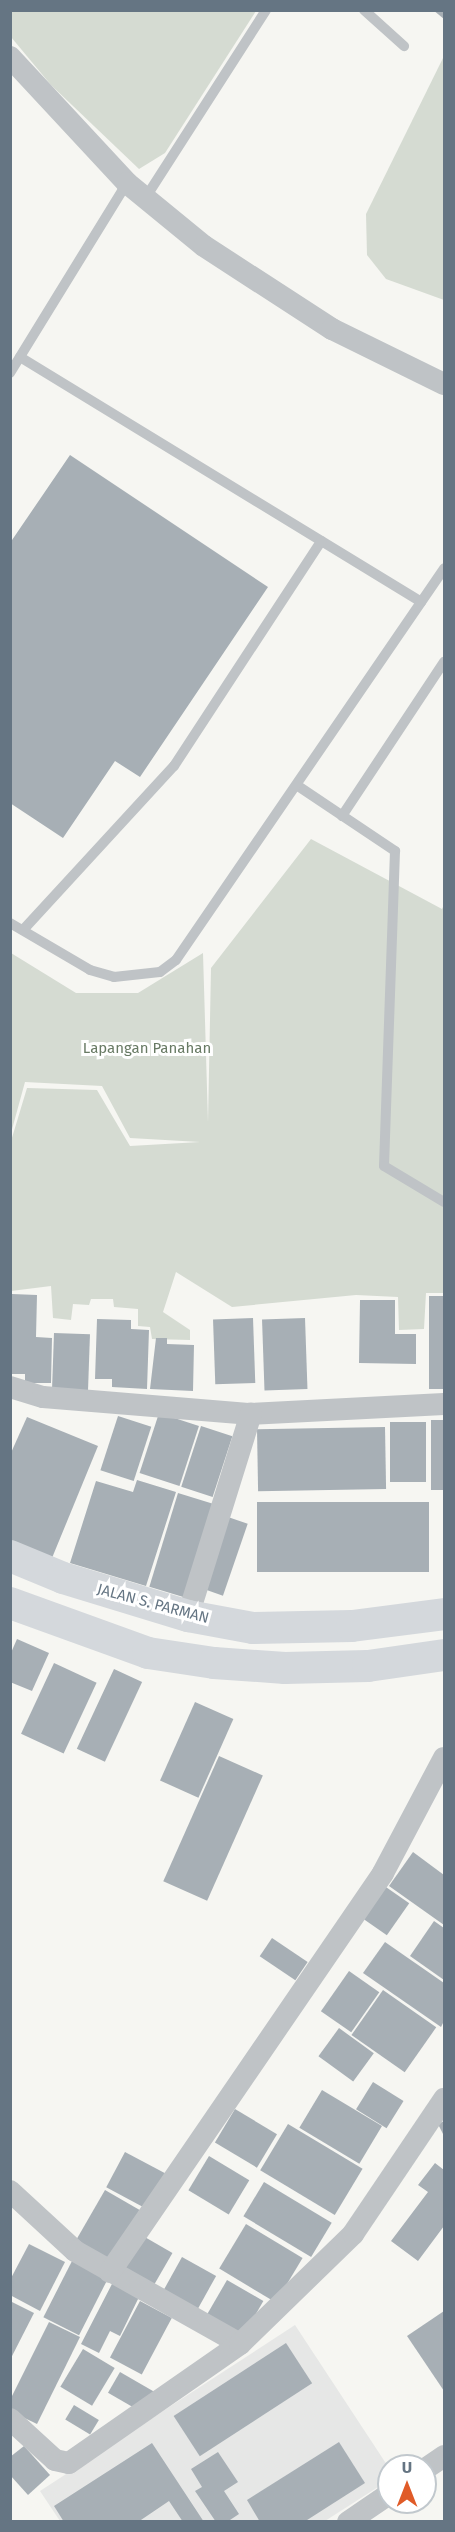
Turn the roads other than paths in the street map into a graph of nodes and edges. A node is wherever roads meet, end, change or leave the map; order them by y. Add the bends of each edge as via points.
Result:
1 (266, 10) edge
2 (364, 10) edge
3 (404, 46) dead end
4 (10, 57) edge
5 (127, 183) junction
6 (146, 197) junction
7 (20, 357) junction
8 (10, 374) edge
9 (444, 384) edge
10 (321, 541) junction
11 (444, 568) edge
12 (421, 602) junction
13 (444, 662) edge
14 (298, 786) junction
15 (342, 816) junction
16 (10, 923) edge
17 (23, 930) junction
18 (444, 1202) edge
19 (10, 1387) edge
20 (444, 1404) edge
21 (250, 1414) junction
22 (10, 1556) edge
23 (10, 1603) edge
24 (444, 1614) edge
25 (188, 1616) junction
26 (444, 1654) edge
27 (444, 1758) edge
28 (444, 2099) edge
29 (10, 2191) edge
30 (110, 2272) junction
31 (240, 2344) junction
32 (10, 2419) edge
33 (377, 2502) edge
34 (348, 2522) edge

1 - 6 lane
2 - 3 lane
4 - 5 street
5 - 6 street
5 - 7 lane
6 - 9 street via 204,246 269,291 332,329
7 - 8 lane
7 - 10 lane
10 - 12 lane
10 - 17 lane via 174,766
11 - 12 lane
12 - 14 lane
13 - 15 lane
14 - 15 lane
14 - 17 lane via 176,960 160,972 114,977 90,970
15 - 18 lane via 395,851 384,1166
16 - 17 lane
19 - 21 street via 43,1397
20 - 21 street
21 - 25 street
22 - 25 main road, JALAN S. PARMAN via 63,1578
23 - 26 main road via 148,1653 214,1663 285,1668 368,1666
24 - 25 main road, JALAN S. PARMAN via 352,1626 253,1628
27 - 30 street via 384,1873
28 - 31 street via 353,2234
29 - 30 street via 75,2250
30 - 31 street
31 - 32 street via 69,2463 55,2460
33 - 34 street

